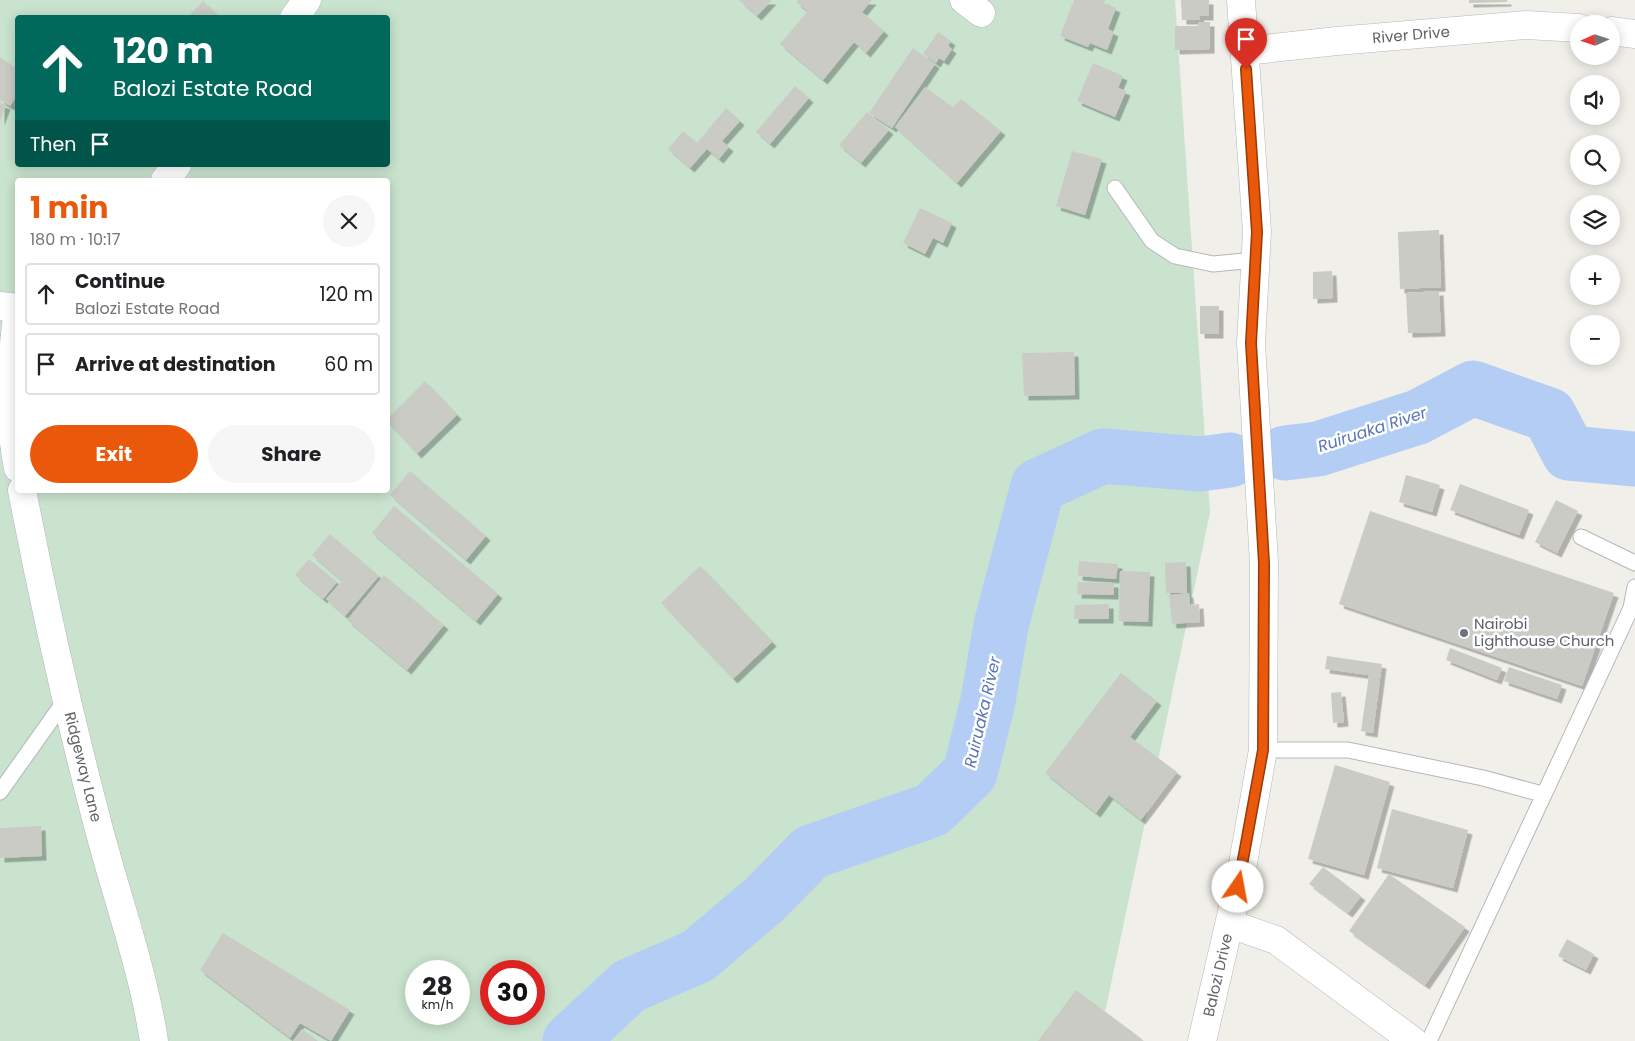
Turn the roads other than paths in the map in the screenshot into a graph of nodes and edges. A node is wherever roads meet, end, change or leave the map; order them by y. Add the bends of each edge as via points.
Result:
1 (307, 0) edge
2 (1241, 0) edge
3 (296, 15) edge
4 (1570, 27) edge
5 (1620, 32) edge
6 (1635, 34) edge
7 (1244, 51) junction
8 (175, 167) edge
9 (166, 178) edge
10 (1115, 188) dead end
11 (1256, 260) junction
12 (0, 306) edge
13 (15, 308) edge
14 (15, 321) edge
15 (5, 364) edge
16 (15, 443) edge
17 (23, 493) edge
18 (1581, 537) dead end
19 (1635, 563) edge
20 (1635, 587) edge
21 (66, 699) junction
22 (1263, 750) junction
23 (0, 792) edge
24 (1542, 794) junction
25 (1230, 924) junction
26 (154, 1041) edge
27 (1202, 1041) edge
28 (1413, 1041) edge
29 (1429, 1041) edge

1 - 3 street
2 - 7 street, Balozi Drive
4 - 7 street, River Drive via 1526,25
5 - 6 street
7 - 11 street, Balozi Drive via 1257,232
8 - 9 street
10 - 11 lane via 1152,241 1175,256 1213,264
11 - 22 street, Balozi Drive via 1251,343 1264,563
12 - 13 street
14 - 15 street
15 - 16 street
17 - 21 street, Ridgeway Lane
18 - 19 lane
20 - 24 lane via 1631,608
21 - 23 lane
21 - 26 street, Ridgeway Lane via 143,986
22 - 24 lane via 1348,750 1483,778
22 - 25 street, Balozi Drive
24 - 29 lane
25 - 27 street, Balozi Drive
25 - 28 street via 1276,940

